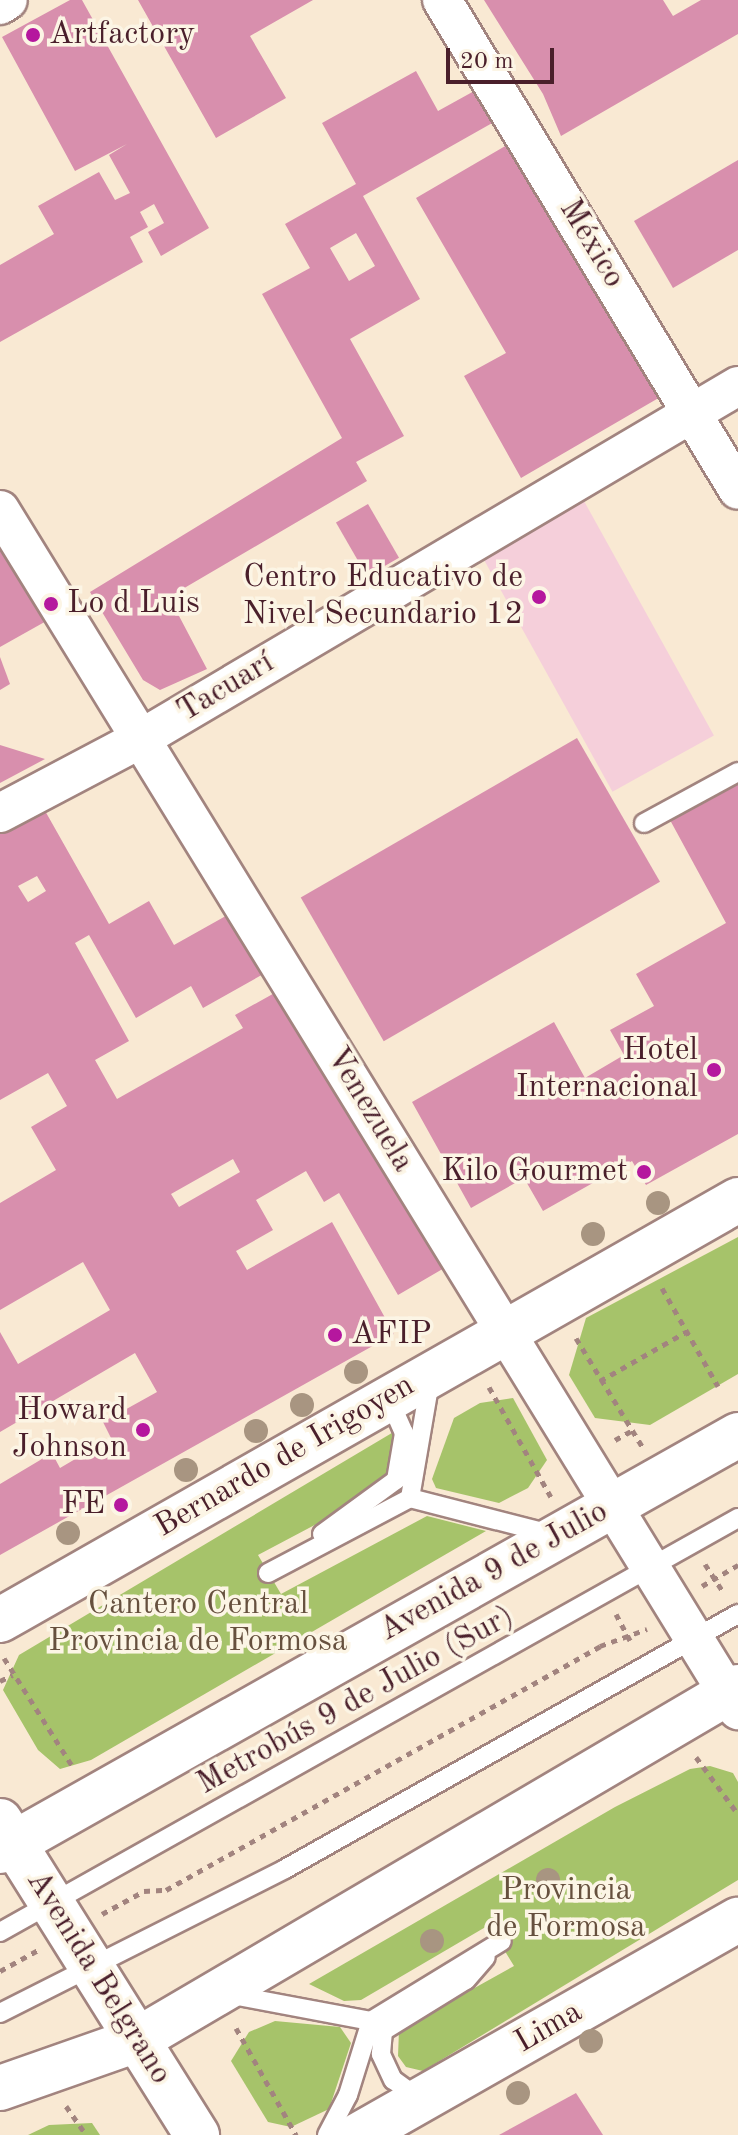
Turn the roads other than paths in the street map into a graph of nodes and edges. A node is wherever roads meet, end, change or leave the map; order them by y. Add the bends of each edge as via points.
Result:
1 (8, 0) edge
2 (442, 0) edge
3 (0, 5) edge
4 (738, 386) edge
5 (693, 412) junction
6 (738, 490) edge
7 (0, 510) edge
8 (142, 738) junction
9 (738, 772) edge
10 (0, 813) edge
11 (644, 823) dead end
12 (738, 1200) edge
13 (505, 1333) junction
14 (431, 1374) junction
15 (389, 1399) junction
16 (738, 1435) edge
17 (410, 1498) junction
18 (611, 1506) junction
19 (738, 1518) edge
20 (556, 1536) junction
21 (649, 1569) junction
22 (738, 1614) edge
23 (0, 1620) edge
24 (684, 1625) junction
25 (735, 1696) edge
26 (5, 1839) edge
27 (61, 1919) junction
28 (738, 1920) edge
29 (0, 1932) edge
30 (93, 1969) junction
31 (221, 1992) junction
32 (0, 2013) edge
33 (371, 2021) junction
34 (137, 2040) junction
35 (0, 2088) edge
36 (422, 2101) junction
37 (197, 2135) edge
38 (327, 2135) edge
39 (359, 2135) edge

1 - 3 street
2 - 5 street, México
4 - 5 street, Tacuarí
5 - 6 street, México
5 - 8 street, Tacuarí
7 - 8 street, Venezuela
8 - 10 street, Tacuarí
8 - 13 street, Venezuela
9 - 11 lane
12 - 13 main road, Bernardo de Irigoyen
13 - 14 main road, Bernardo de Irigoyen
13 - 18 street, Venezuela
14 - 15 main road, Bernardo de Irigoyen
14 - 17 lane
15 - 17 lane via 404,1433 396,1480 268,1573
15 - 23 main road, Bernardo de Irigoyen
16 - 18 main road, Avenida 9 de Julio
17 - 20 lane
18 - 20 main road, Avenida 9 de Julio
18 - 21 street, Venezuela
19 - 21 lane, Metrobús 9 de Julio (Sur)
20 - 26 main road, Avenida 9 de Julio via 102,1795
21 - 24 street, Venezuela
21 - 27 lane, Metrobús 9 de Julio (Sur) via 148,1853
22 - 24 lane
24 - 25 street, Venezuela
24 - 30 lane via 184,1923
25 - 31 main road
26 - 27 main road, Avenida Belgrano
27 - 29 lane, Metrobús 9 de Julio (Sur)
27 - 30 main road, Avenida Belgrano
28 - 36 main road, Lima
30 - 32 lane
30 - 34 main road, Avenida Belgrano
31 - 33 lane
31 - 34 main road
33 - 36 lane via 502,1941 466,1980 383,2031 381,2054 393,2080
33 - 38 lane via 348,2095
34 - 35 main road
34 - 37 main road, Avenida Belgrano
36 - 39 main road, Lima

